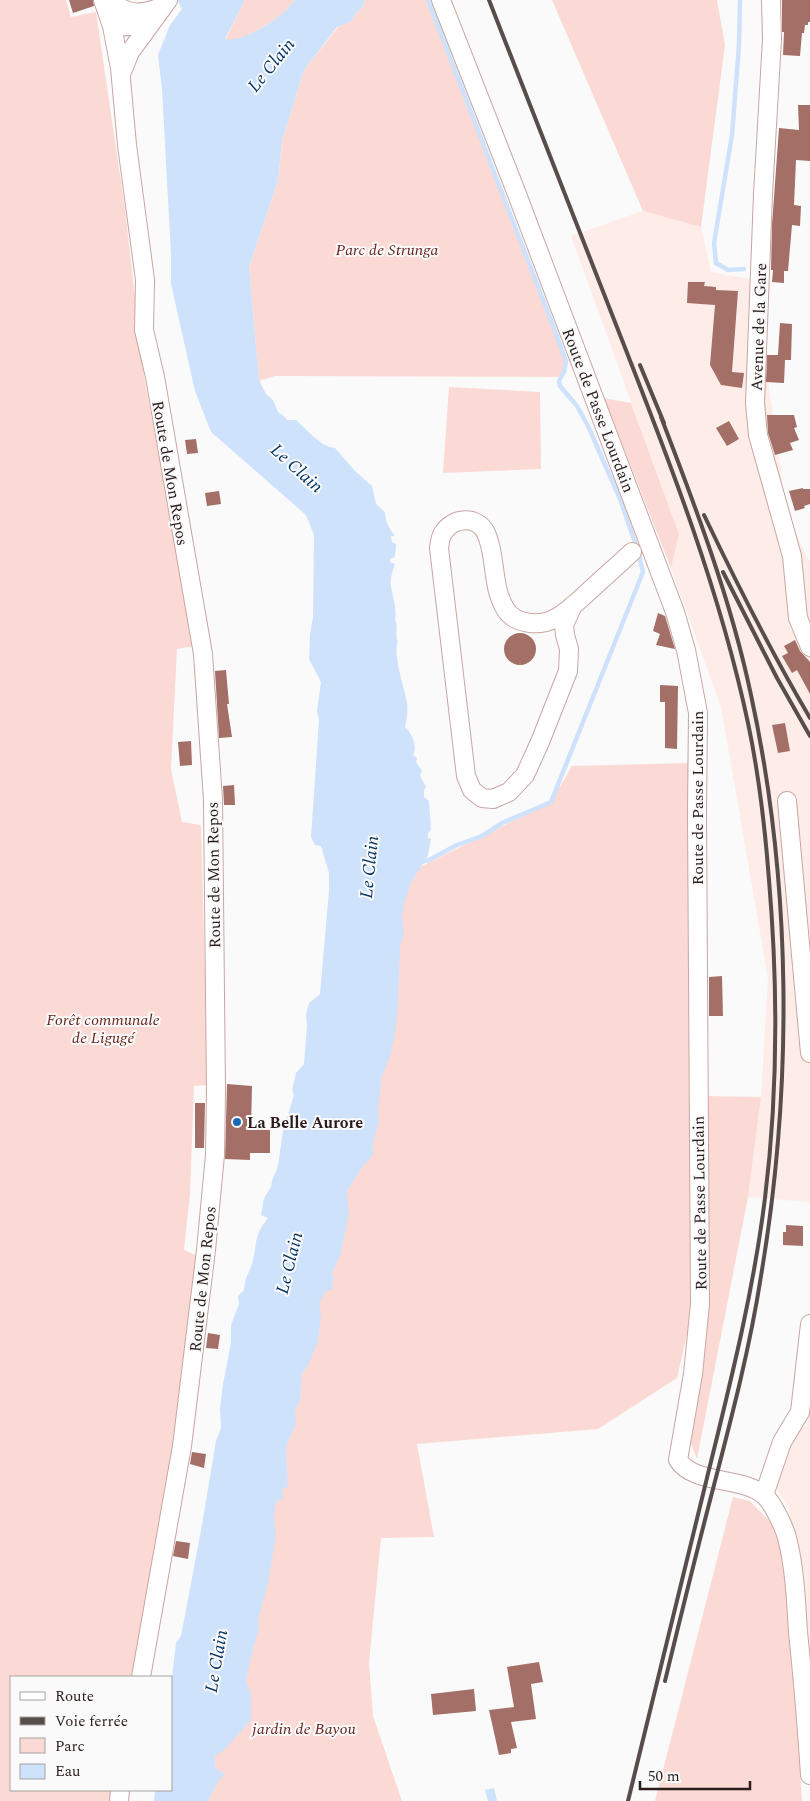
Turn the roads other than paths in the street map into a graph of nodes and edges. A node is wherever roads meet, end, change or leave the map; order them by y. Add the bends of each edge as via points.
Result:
1 (103, 0) edge
2 (110, 0) edge
3 (441, 0) edge
4 (771, 0) edge
5 (166, 3) edge
6 (112, 26) junction
7 (120, 74) junction
8 (632, 552) dead end
9 (573, 605) junction
10 (810, 646) edge
11 (786, 801) dead end
12 (810, 1053) edge
13 (810, 1324) edge
14 (764, 1495) junction
15 (141, 1676) edge
16 (809, 1732) edge
17 (810, 1775) edge

1 - 6 street, Route de Mon Repos
2 - 5 street via 124,10 148,13
3 - 14 street, Route de Passe Lourdain via 675,612 686,650 698,713 700,1304 678,1460 686,1469 752,1488
4 - 10 street, Avenue de la Gare via 772,39 755,403 758,435 792,556 798,618
5 - 6 street via 141,24
5 - 7 street via 130,52
6 - 7 street, Route de Mon Repos
7 - 15 street, Route de Mon Repos via 145,280 144,330 155,377 202,654 213,800 215,1155 182,1446
8 - 9 street
9 - 9 street via 564,625 569,648 568,671 525,775 509,792 482,798 472,790 466,776 439,548 442,534 464,519 475,522 484,531 491,545 495,582 506,611 518,620 538,624 554,619
11 - 12 street
13 - 14 street via 800,1412 782,1442
14 - 16 street via 788,1540
16 - 17 street

